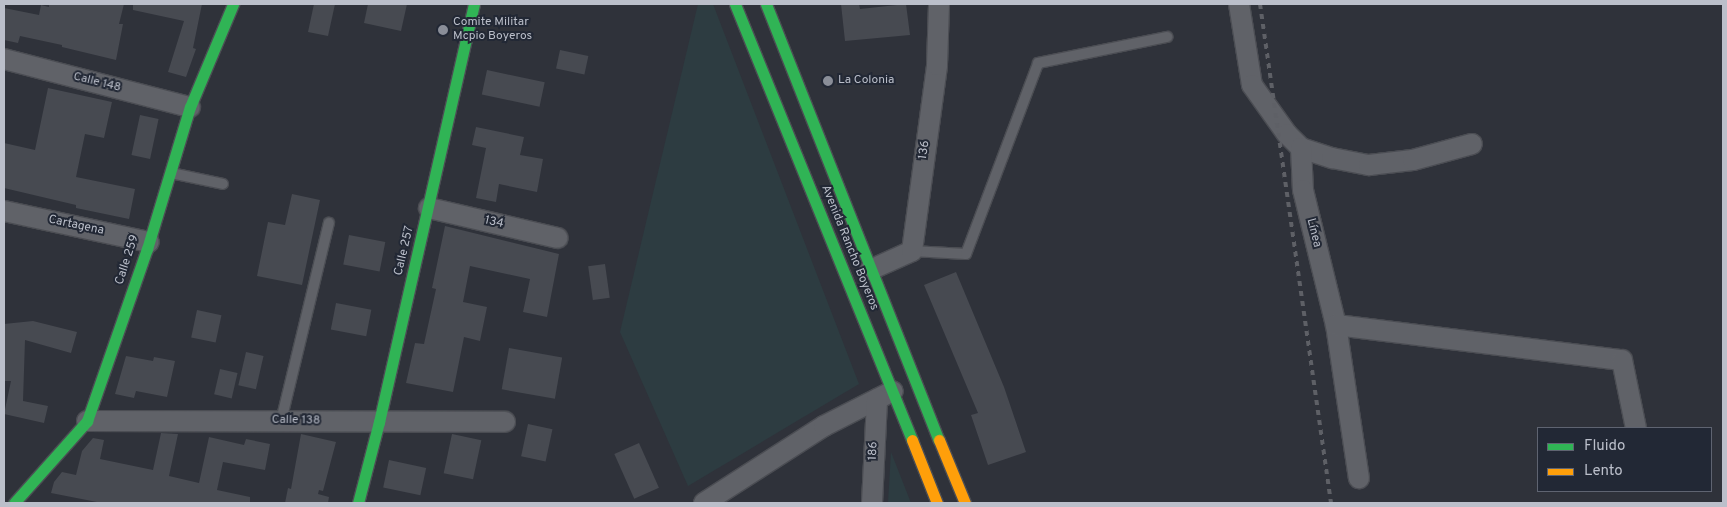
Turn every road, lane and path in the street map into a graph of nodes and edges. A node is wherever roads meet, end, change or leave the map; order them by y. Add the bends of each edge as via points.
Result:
1 (233, 4) edge
2 (474, 4) edge
3 (735, 4) edge
4 (766, 4) edge
5 (939, 4) edge
6 (1239, 4) edge
7 (1167, 37) dead end
8 (4, 59) edge
9 (190, 107) junction
10 (1472, 144) dead end
11 (1301, 148) junction
12 (170, 173) junction
13 (222, 184) dead end
14 (429, 208) junction
15 (4, 211) edge
16 (329, 223) dead end
17 (558, 238) dead end
18 (149, 242) junction
19 (912, 251) junction
20 (870, 270) junction
21 (1336, 325) junction
22 (885, 395) junction
23 (87, 421) junction
24 (281, 421) junction
25 (379, 422) junction
26 (505, 422) dead end
27 (1636, 427) edge
28 (1359, 478) dead end
29 (15, 502) edge
30 (358, 503) edge
31 (704, 503) edge
32 (872, 503) edge
33 (937, 503) edge
34 (965, 503) edge

1 - 9 main road, Calle 259
2 - 14 main road, Calle 257
3 - 22 main road, Avenida Rancho Boyeros
4 - 20 main road, Avenida Rancho Boyeros
5 - 19 street, 136 via 936,65
6 - 11 street via 1252,85
7 - 19 lane via 1038,63 966,254
8 - 9 street, Calle 148
9 - 12 main road, Calle 259
10 - 11 street via 1413,160 1369,165
11 - 21 street, Línea via 1303,190
12 - 13 lane
12 - 18 main road, Calle 259
14 - 17 street, 134
14 - 25 main road, Calle 257
15 - 18 street, Cartagena
16 - 24 lane
18 - 23 main road, Calle 259
19 - 20 street
20 - 34 main road, Avenida Rancho Boyeros
21 - 27 street via 1622,360
21 - 28 street, Línea
22 - 31 street via 824,426
22 - 32 street, 186
22 - 33 main road, Avenida Rancho Boyeros
23 - 24 street, Calle 138
23 - 29 main road, Calle 259
24 - 25 street, Calle 138
25 - 26 street, Calle 138
25 - 30 main road, Calle 257

